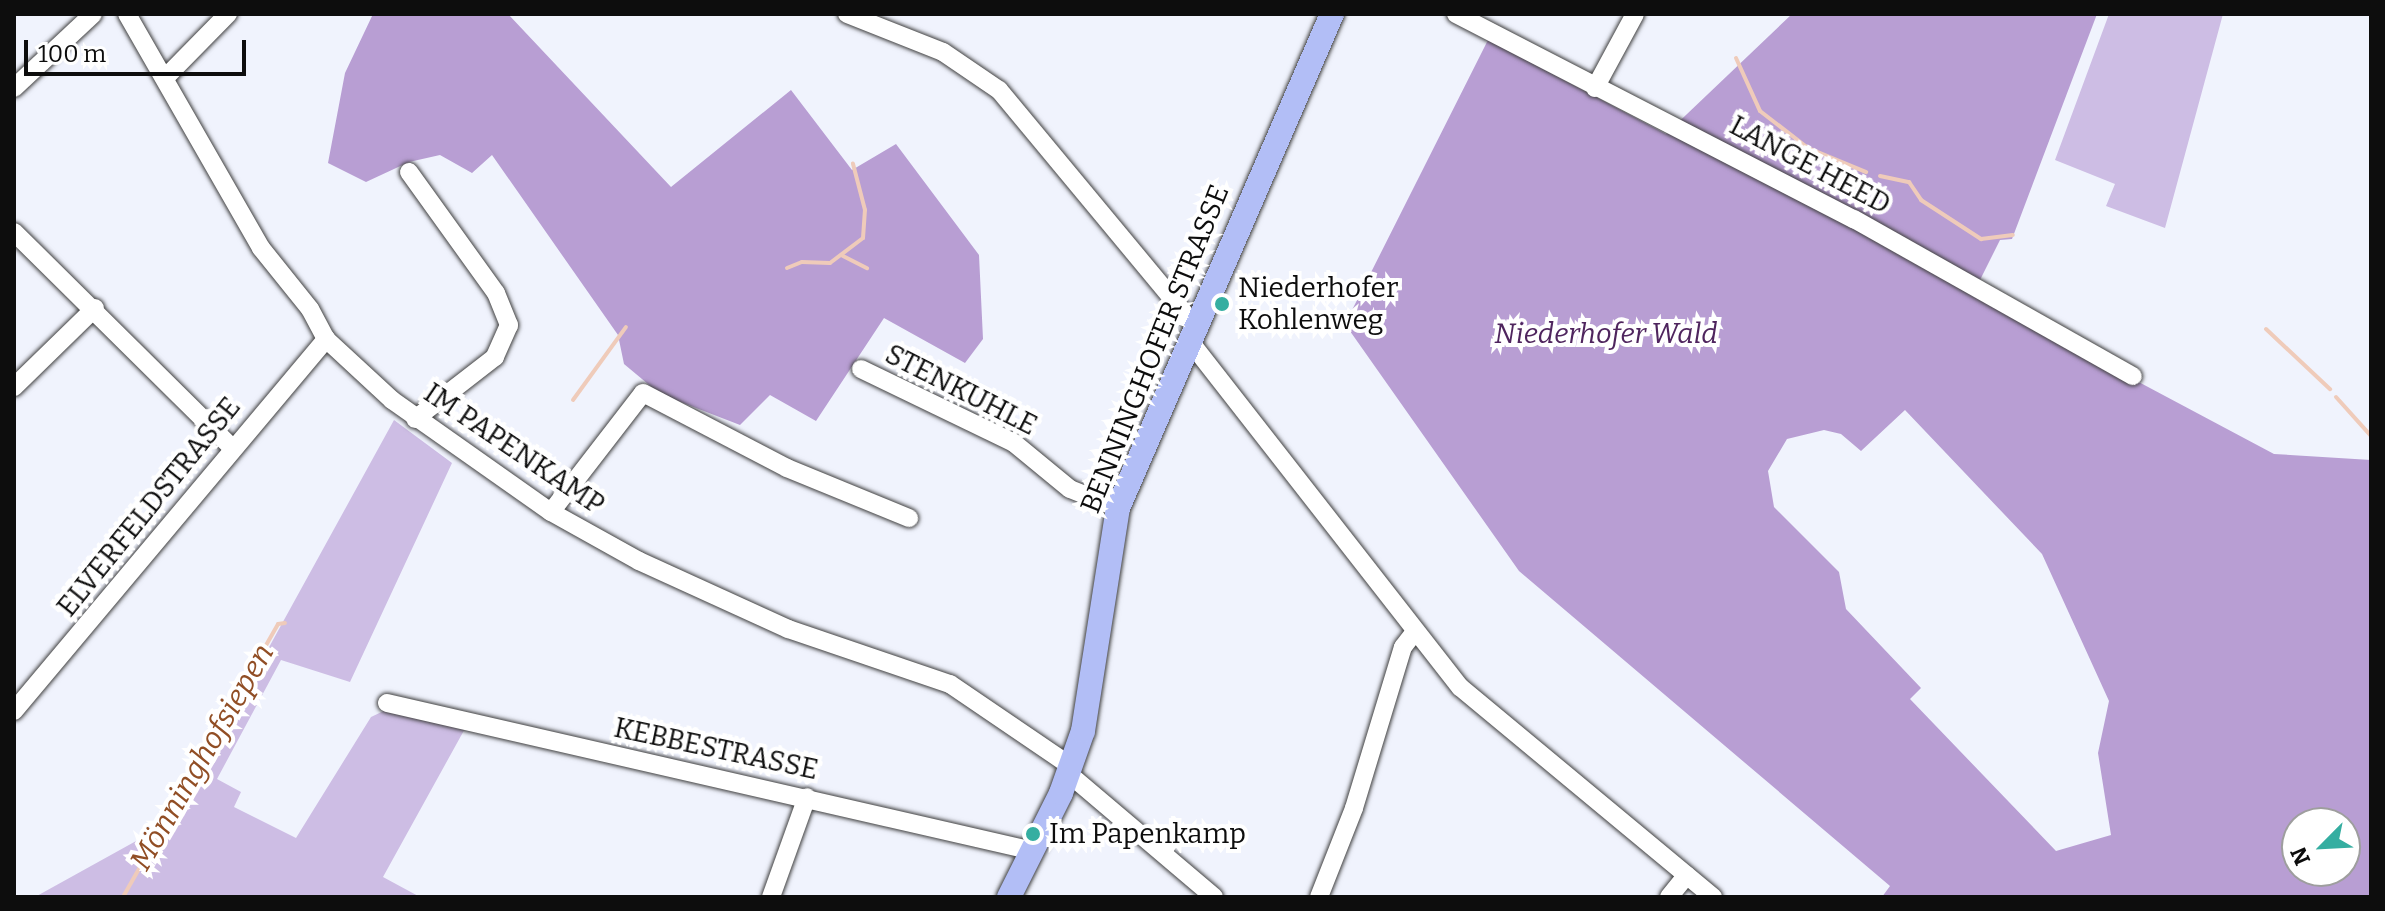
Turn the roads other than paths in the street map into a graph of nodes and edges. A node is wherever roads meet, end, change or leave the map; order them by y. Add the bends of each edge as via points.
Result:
1 (93, 14) edge
2 (127, 14) edge
3 (228, 14) edge
4 (847, 14) edge
5 (1332, 14) edge
6 (1456, 14) edge
7 (1635, 14) edge
8 (22, 68) edge
9 (165, 78) junction
10 (14, 88) edge
11 (1595, 88) junction
12 (409, 172) dead end
13 (14, 232) edge
14 (95, 308) junction
15 (1191, 332) junction
16 (326, 339) junction
17 (861, 369) dead end
18 (2133, 376) dead end
19 (14, 387) edge
20 (415, 419) junction
21 (233, 449) junction
22 (1118, 508) junction
23 (551, 512) junction
24 (909, 518) dead end
25 (1414, 633) junction
26 (387, 703) dead end
27 (14, 711) edge
28 (1070, 770) junction
29 (807, 797) junction
30 (1033, 851) junction
31 (1687, 875) junction
32 (771, 897) edge
33 (1009, 897) edge
34 (1214, 897) edge
35 (1319, 897) edge
36 (1669, 897) edge
37 (1713, 897) edge

1 - 8 street
2 - 9 street, IM PAPENKAMP
3 - 9 street
4 - 15 street via 943,52 999,90
5 - 15 main road, BENNINGHOFER STRASSE
6 - 11 street, LANGE HEED
7 - 11 street
8 - 10 street
9 - 16 street, IM PAPENKAMP via 261,248 310,309
11 - 18 street, LANGE HEED via 1854,219
12 - 20 street via 496,293 509,325 495,357
13 - 14 street
14 - 19 street
14 - 21 street
15 - 22 main road, BENNINGHOFER STRASSE
15 - 25 street
16 - 20 street, IM PAPENKAMP
16 - 21 street, ELVERFELDSTRASSE
17 - 22 street, STENKUHLE via 1014,443 1070,489
20 - 23 street, IM PAPENKAMP
21 - 27 street, ELVERFELDSTRASSE
22 - 28 main road, BENNINGHOFER STRASSE via 1091,697
23 - 24 street via 643,393 774,462
23 - 28 street, IM PAPENKAMP via 639,561 775,623 961,689
25 - 31 street via 1476,702
25 - 35 street via 1403,647 1354,808
26 - 29 street, KEBBESTRASSE
28 - 30 main road, BENNINGHOFER STRASSE
28 - 34 street, IM PAPENKAMP
29 - 30 street, KEBBESTRASSE
29 - 32 street
30 - 33 main road, BENNINGHOFER STRASSE
31 - 36 street
31 - 37 street

